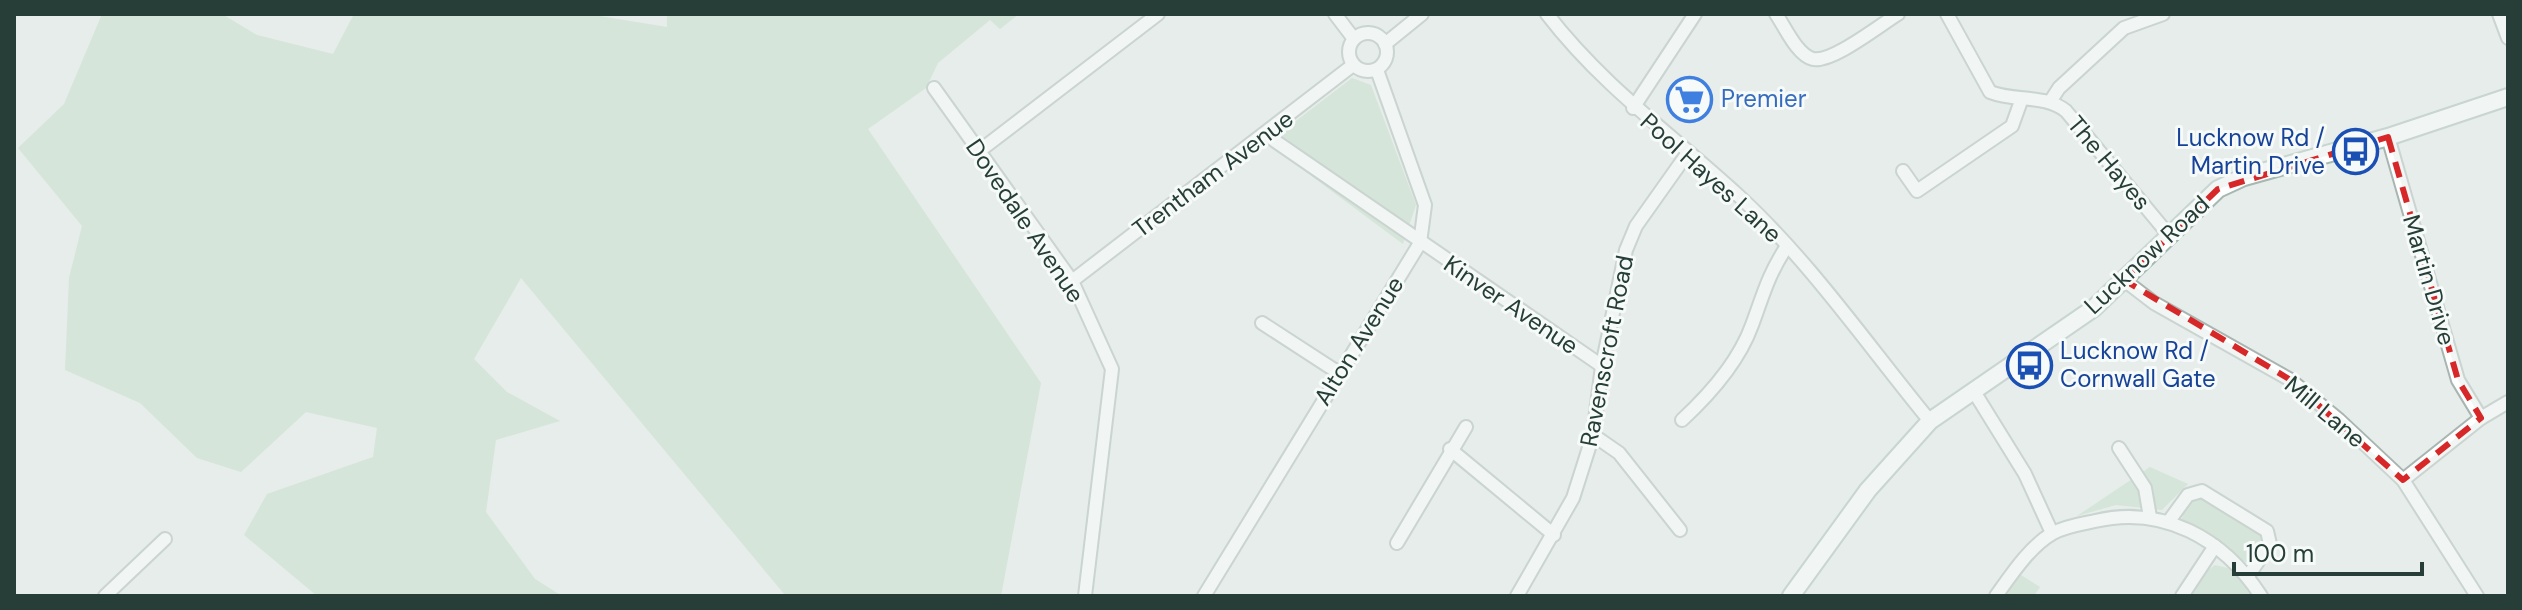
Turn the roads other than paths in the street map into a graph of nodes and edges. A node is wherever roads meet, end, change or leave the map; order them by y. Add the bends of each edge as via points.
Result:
1 (1158, 14) edge
2 (1335, 14) edge
3 (1422, 14) edge
4 (1547, 14) edge
5 (1695, 14) edge
6 (1776, 14) edge
7 (1898, 14) edge
8 (1947, 14) edge
9 (2117, 14) edge
10 (2163, 14) edge
11 (2499, 14) edge
12 (2124, 28) junction
13 (2508, 38) edge
14 (1354, 39) junction
15 (1385, 44) junction
16 (1353, 65) junction
17 (1377, 70) junction
18 (934, 88) dead end
19 (2508, 97) edge
20 (2021, 101) junction
21 (2050, 102) junction
22 (1633, 108) junction
23 (1265, 134) junction
24 (2388, 137) junction
25 (978, 152) junction
26 (1687, 154) junction
27 (1903, 171) dead end
28 (2168, 234) junction
29 (1420, 243) junction
30 (1787, 246) junction
31 (2124, 280) junction
32 (1072, 281) junction
33 (1262, 323) dead end
34 (1602, 366) junction
35 (1339, 373) junction
36 (1973, 390) junction
37 (2508, 402) edge
38 (2481, 418) junction
39 (1682, 420) dead end
40 (1930, 421) junction
41 (1466, 427) dead end
42 (1593, 435) junction
43 (2119, 448) dead end
44 (1450, 449) junction
45 (2403, 480) junction
46 (2150, 517) junction
47 (2169, 521) junction
48 (1680, 530) dead end
49 (2052, 533) junction
50 (1554, 535) junction
51 (165, 539) dead end
52 (1397, 543) dead end
53 (2215, 546) junction
54 (2248, 576) junction
55 (105, 596) edge
56 (1085, 596) edge
57 (1204, 596) edge
58 (1517, 596) edge
59 (1791, 596) edge
60 (1996, 596) edge
61 (2182, 596) edge
62 (2261, 596) edge
63 (2477, 596) edge

1 - 25 street
2 - 14 street
3 - 15 street
4 - 22 street, Pool Hayes Lane via 1585,62
5 - 22 street
6 - 7 street via 1812,59 1830,56
8 - 20 street, The Hayes via 1990,92
9 - 12 street
10 - 12 street
11 - 13 street
12 - 21 street
14 - 15 street via 1374,34
14 - 16 street via 1349,55
15 - 17 street via 1387,54
16 - 17 street
16 - 23 street, Trentham Avenue
17 - 29 street, Alton Avenue via 1425,205
18 - 25 street, Dovedale Avenue
19 - 24 street, Lucknow Road
20 - 21 street, The Hayes
20 - 27 street via 2012,126 1917,191
21 - 28 street, The Hayes via 2066,111
22 - 26 street, Pool Hayes Lane
23 - 29 street, Kinver Avenue
23 - 32 street, Trentham Avenue
24 - 28 street, Lucknow Road via 2244,177 2218,189
24 - 38 street, Martin Drive via 2458,380
25 - 32 street, Dovedale Avenue
26 - 30 street, Pool Hayes Lane via 1741,198
26 - 34 street, Ravenscroft Road via 1636,226 1626,250
28 - 31 street, Lucknow Road
29 - 34 street, Kinver Avenue
29 - 35 street, Alton Avenue
30 - 39 street via 1767,276 1752,327 1709,395
30 - 40 street, Pool Hayes Lane
31 - 36 street, Lucknow Road via 2094,308
31 - 45 street, Mill Lane via 2154,303 2289,379
32 - 56 street, Dovedale Avenue via 1112,369
33 - 35 street
34 - 42 street, Ravenscroft Road
35 - 57 street, Alton Avenue
36 - 40 street, Lucknow Road
36 - 49 street via 2025,474
37 - 38 street
38 - 45 street
40 - 59 street, Lucknow Road via 1868,490
41 - 44 street
42 - 48 street via 1619,453
42 - 50 street, Ravenscroft Road via 1573,498
43 - 46 street via 2145,488
44 - 50 street
44 - 52 street
45 - 63 street, Mill Lane
46 - 47 street
46 - 49 street via 2119,515
47 - 53 street
47 - 54 street via 2188,495 2202,491 2267,531 2270,544
49 - 60 street
50 - 58 street, Ravenscroft Road
51 - 55 street
53 - 54 street
53 - 61 street
54 - 62 street

